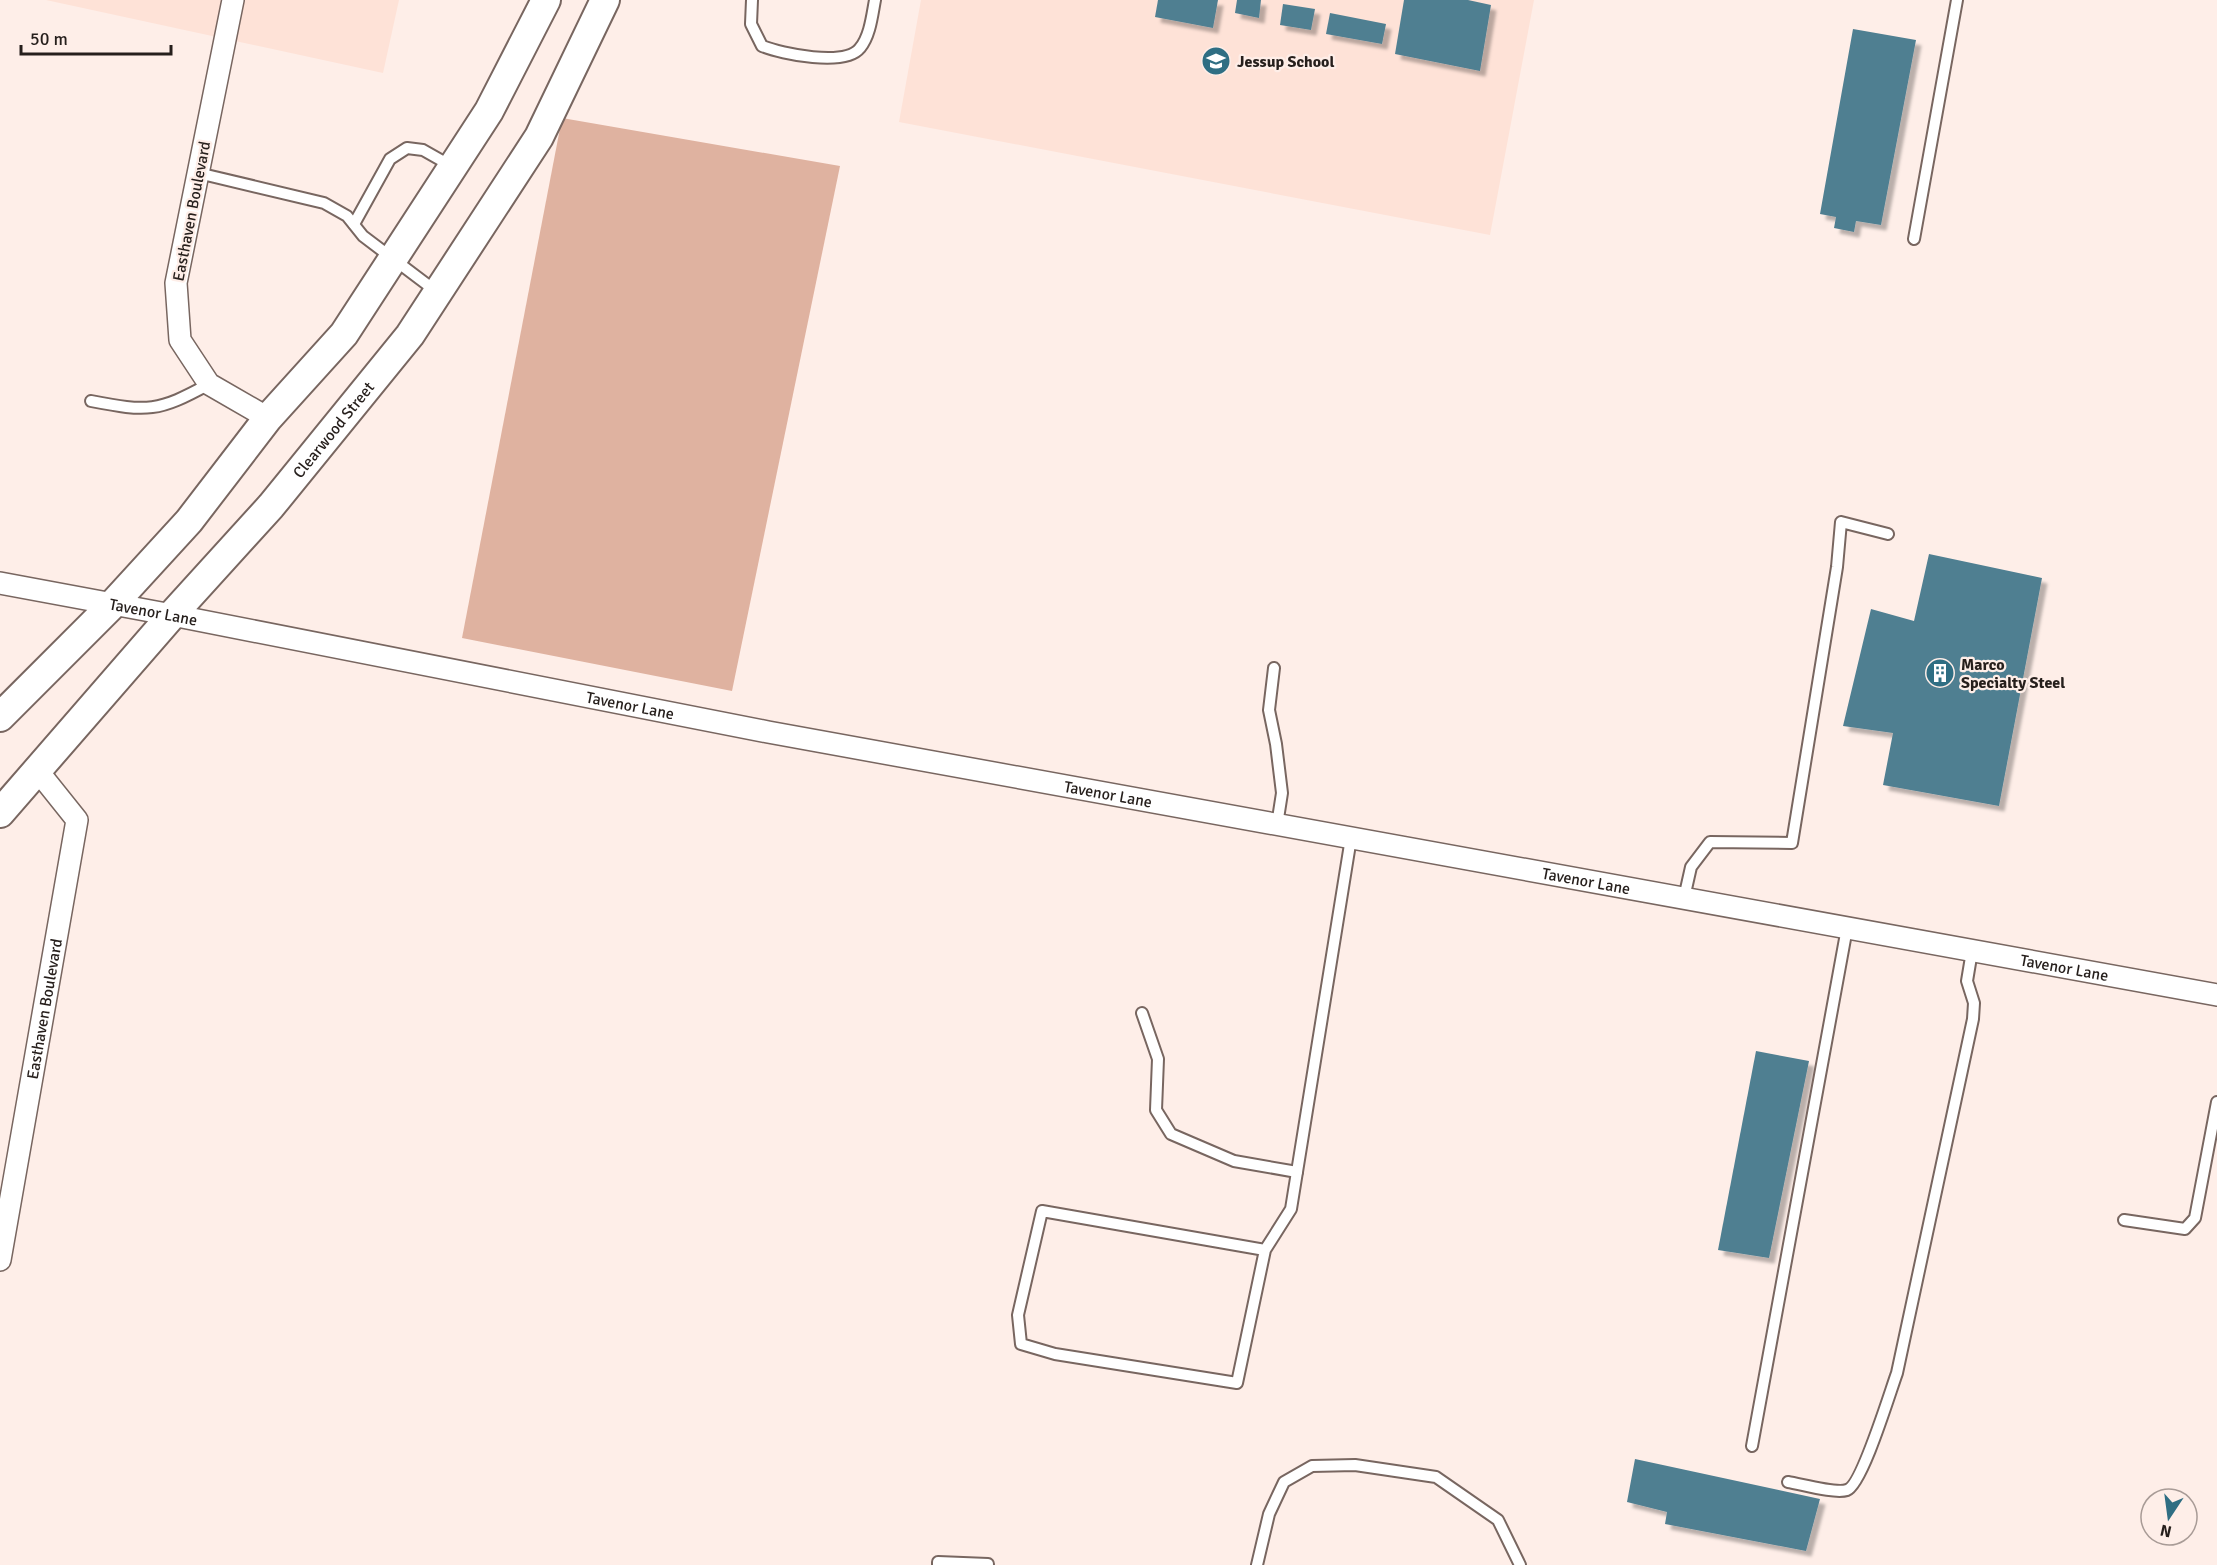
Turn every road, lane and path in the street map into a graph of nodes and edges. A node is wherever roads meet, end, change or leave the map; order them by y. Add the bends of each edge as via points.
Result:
1 (233, 0) edge
2 (546, 0) edge
3 (605, 0) edge
4 (752, 0) edge
5 (875, 0) edge
6 (1957, 0) edge
7 (453, 167) junction
8 (198, 173) junction
9 (354, 224) junction
10 (1914, 240) dead end
11 (393, 259) junction
12 (437, 293) junction
13 (209, 384) junction
14 (91, 401) dead end
15 (268, 418) junction
16 (1888, 534) dead end
17 (0, 583) edge
18 (113, 604) junction
19 (172, 615) junction
20 (1274, 668) dead end
21 (0, 717) edge
22 (37, 770) junction
23 (0, 813) edge
24 (1277, 825) junction
25 (1352, 838) junction
26 (1684, 898) junction
27 (1847, 928) junction
28 (1972, 951) junction
29 (2217, 995) edge
30 (1142, 1013) dead end
31 (2217, 1102) edge
32 (1297, 1172) junction
33 (2124, 1220) dead end
34 (1265, 1250) junction
35 (0, 1260) edge
36 (1752, 1446) dead end
37 (1788, 1482) dead end
38 (988, 1564) edge
39 (938, 1565) edge
40 (1257, 1565) edge
41 (1520, 1565) edge

1 - 8 street, Easthaven Boulevard
2 - 7 main road via 489,111
3 - 12 main road, Clearwood Street via 539,137
4 - 5 lane via 751,24 762,46 833,58 852,55 859,49
6 - 10 lane
7 - 9 lane via 423,150 407,148 390,159
7 - 11 main road
8 - 9 lane via 324,203
8 - 13 street, Easthaven Boulevard via 176,283 180,340
9 - 11 lane
11 - 12 lane
11 - 15 main road via 344,334
12 - 19 main road, Clearwood Street via 410,335 271,507
13 - 14 lane via 177,402 156,408 133,409
13 - 15 street, Easthaven Boulevard
15 - 18 main road via 189,521
16 - 26 lane via 1841,522 1791,843 1710,842 1691,867
17 - 18 street, Tavenor Lane
18 - 19 street, Tavenor Lane
18 - 21 main road
19 - 22 main road, Clearwood Street
19 - 24 street, Tavenor Lane via 768,732
20 - 24 lane via 1269,710 1282,793
22 - 23 main road, Clearwood Street
22 - 35 street, Easthaven Boulevard via 77,820
24 - 25 street, Tavenor Lane
25 - 26 street, Tavenor Lane
25 - 32 lane
26 - 27 street, Tavenor Lane
27 - 28 street, Tavenor Lane
27 - 36 lane
28 - 29 street, Tavenor Lane
28 - 37 lane via 1967,981 1974,1003 1973,1019 1897,1373 1883,1415 1852,1487 1845,1491
30 - 32 lane via 1158,1059 1156,1110 1171,1134 1234,1161
31 - 33 lane via 2195,1218 2185,1229
32 - 34 lane via 1291,1209
34 - 34 lane via 1237,1383 1055,1354 1022,1344 1018,1315 1042,1211
38 - 39 lane
40 - 41 lane via 1269,1514 1284,1482 1312,1466 1355,1465 1436,1477 1498,1520

